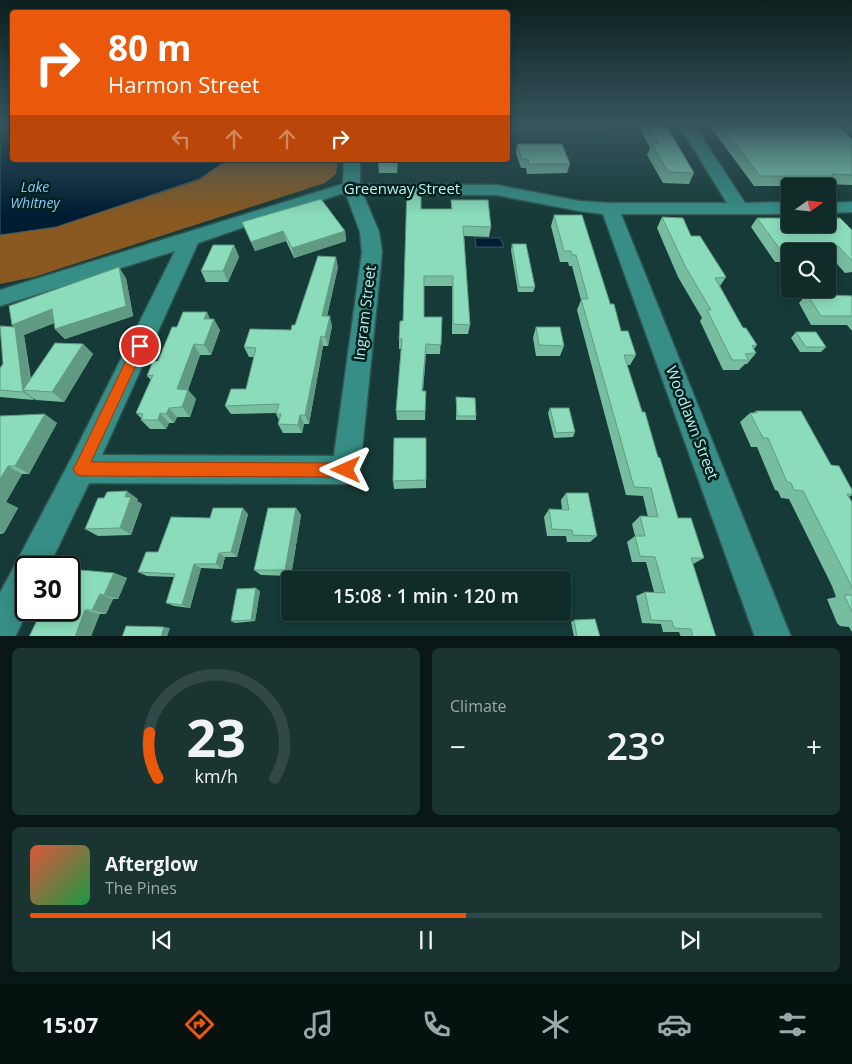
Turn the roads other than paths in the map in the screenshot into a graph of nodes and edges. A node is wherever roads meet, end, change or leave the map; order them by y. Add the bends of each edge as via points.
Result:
1 (705, 155) edge
2 (352, 162) edge
3 (353, 188) junction
4 (852, 207) edge
5 (781, 208) edge
6 (836, 208) edge
7 (610, 209) junction
8 (740, 209) junction
9 (190, 239) junction
10 (0, 298) edge
11 (81, 469) junction
12 (37, 556) edge
13 (15, 599) edge
14 (0, 628) edge
15 (773, 636) edge

1 - 8 street
2 - 3 street, Ingram Street via 350,178
3 - 7 street, Greenway Street via 497,190
3 - 9 street, Greenway Street via 338,189
3 - 11 street, Ingram Street via 369,226 372,252 346,470
4 - 6 street
5 - 8 street, Greenway Street
7 - 8 street, Greenway Street
7 - 15 street, Woodlawn Street
9 - 10 street, Greenway Street
9 - 11 street
11 - 12 street
13 - 14 street

